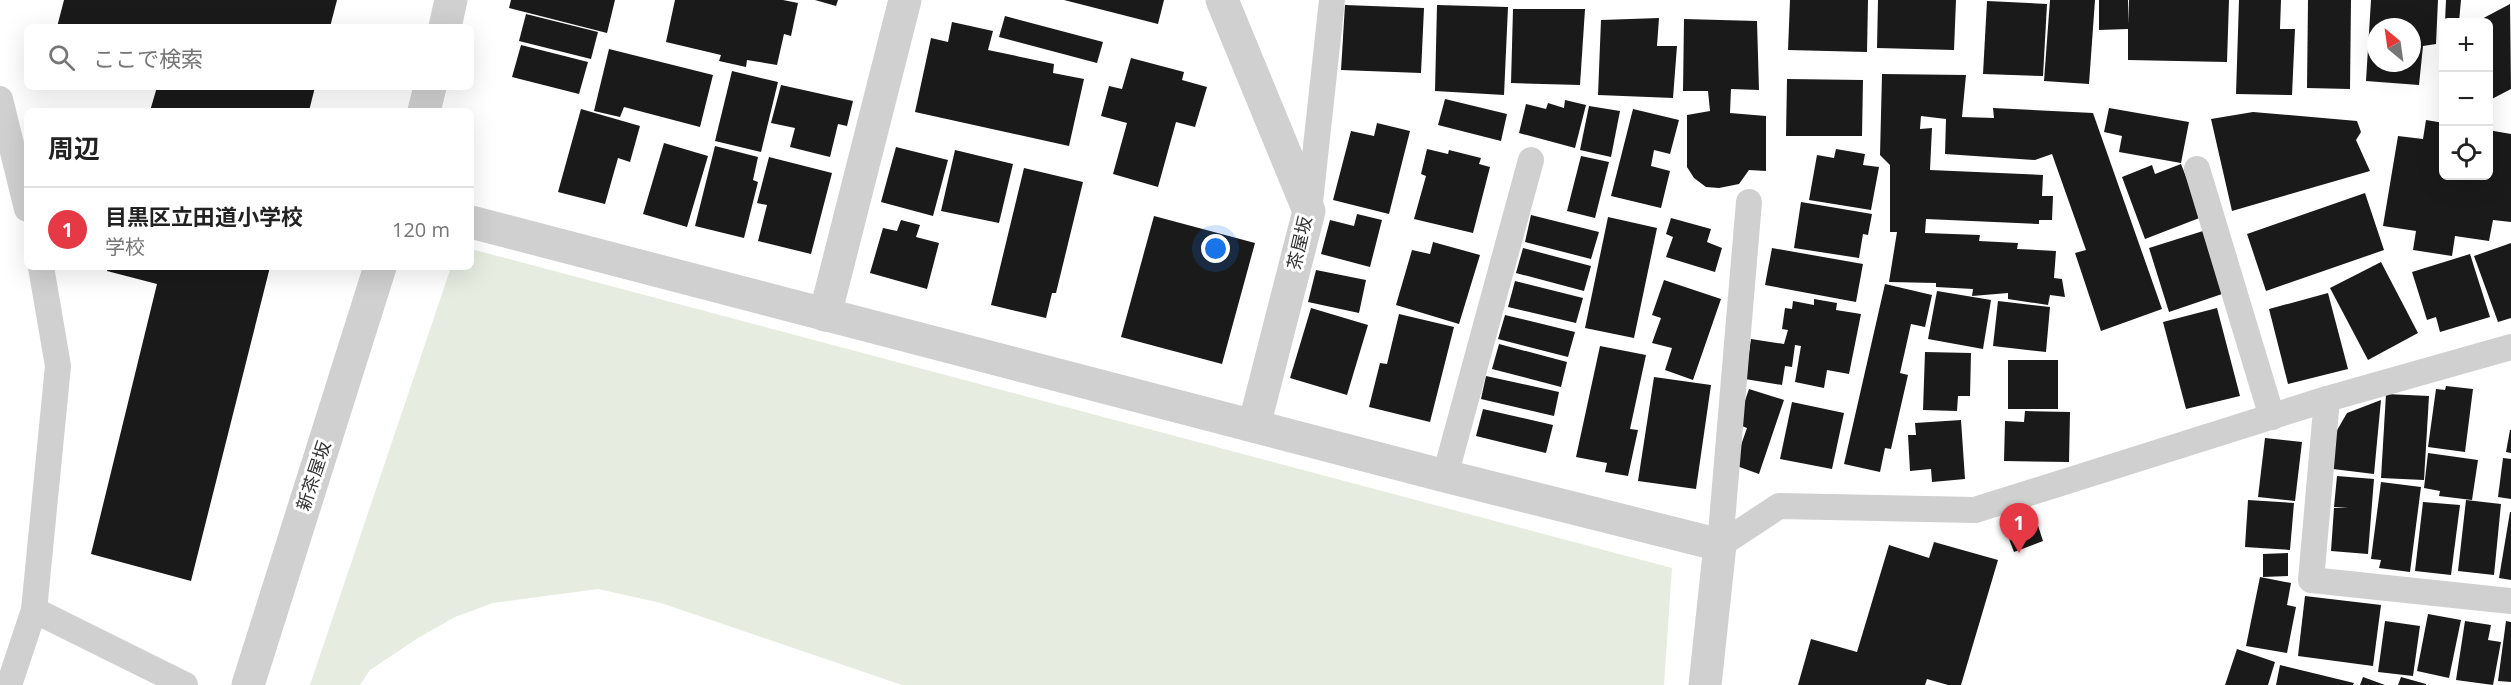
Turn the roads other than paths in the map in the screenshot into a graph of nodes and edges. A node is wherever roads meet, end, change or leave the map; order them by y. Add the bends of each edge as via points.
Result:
1 (451, 0) edge
2 (905, 0) edge
3 (1222, 0) edge
4 (1332, 0) edge
5 (446, 24) edge
6 (429, 90) edge
7 (0, 99) edge
8 (425, 108) edge
9 (1531, 160) dead end
10 (2197, 169) dead end
11 (24, 197) edge
12 (1749, 202) dead end
13 (1309, 211) junction
14 (474, 223) edge
15 (42, 270) edge
16 (379, 270) edge
17 (825, 315) junction
18 (2511, 348) edge
19 (2327, 399) junction
20 (2272, 417) junction
21 (1254, 426) junction
22 (1445, 476) junction
23 (1720, 545) junction
24 (2511, 601) edge
25 (34, 610) junction
26 (9, 685) edge
27 (185, 685) edge
28 (248, 685) edge
29 (1705, 685) edge

1 - 5 street
2 - 17 street
3 - 13 street, 茶屋坂
4 - 13 lane
6 - 8 street
7 - 11 lane
9 - 22 lane
10 - 20 lane
12 - 23 lane
13 - 21 street, 茶屋坂
14 - 17 street
15 - 25 lane via 58,366
16 - 28 street, 新茶屋坂
17 - 21 street
18 - 19 lane
19 - 20 lane
19 - 24 lane via 2311,580
20 - 23 lane via 1975,510 1779,506
21 - 22 street
22 - 23 street
23 - 29 street
25 - 26 lane
25 - 27 lane

